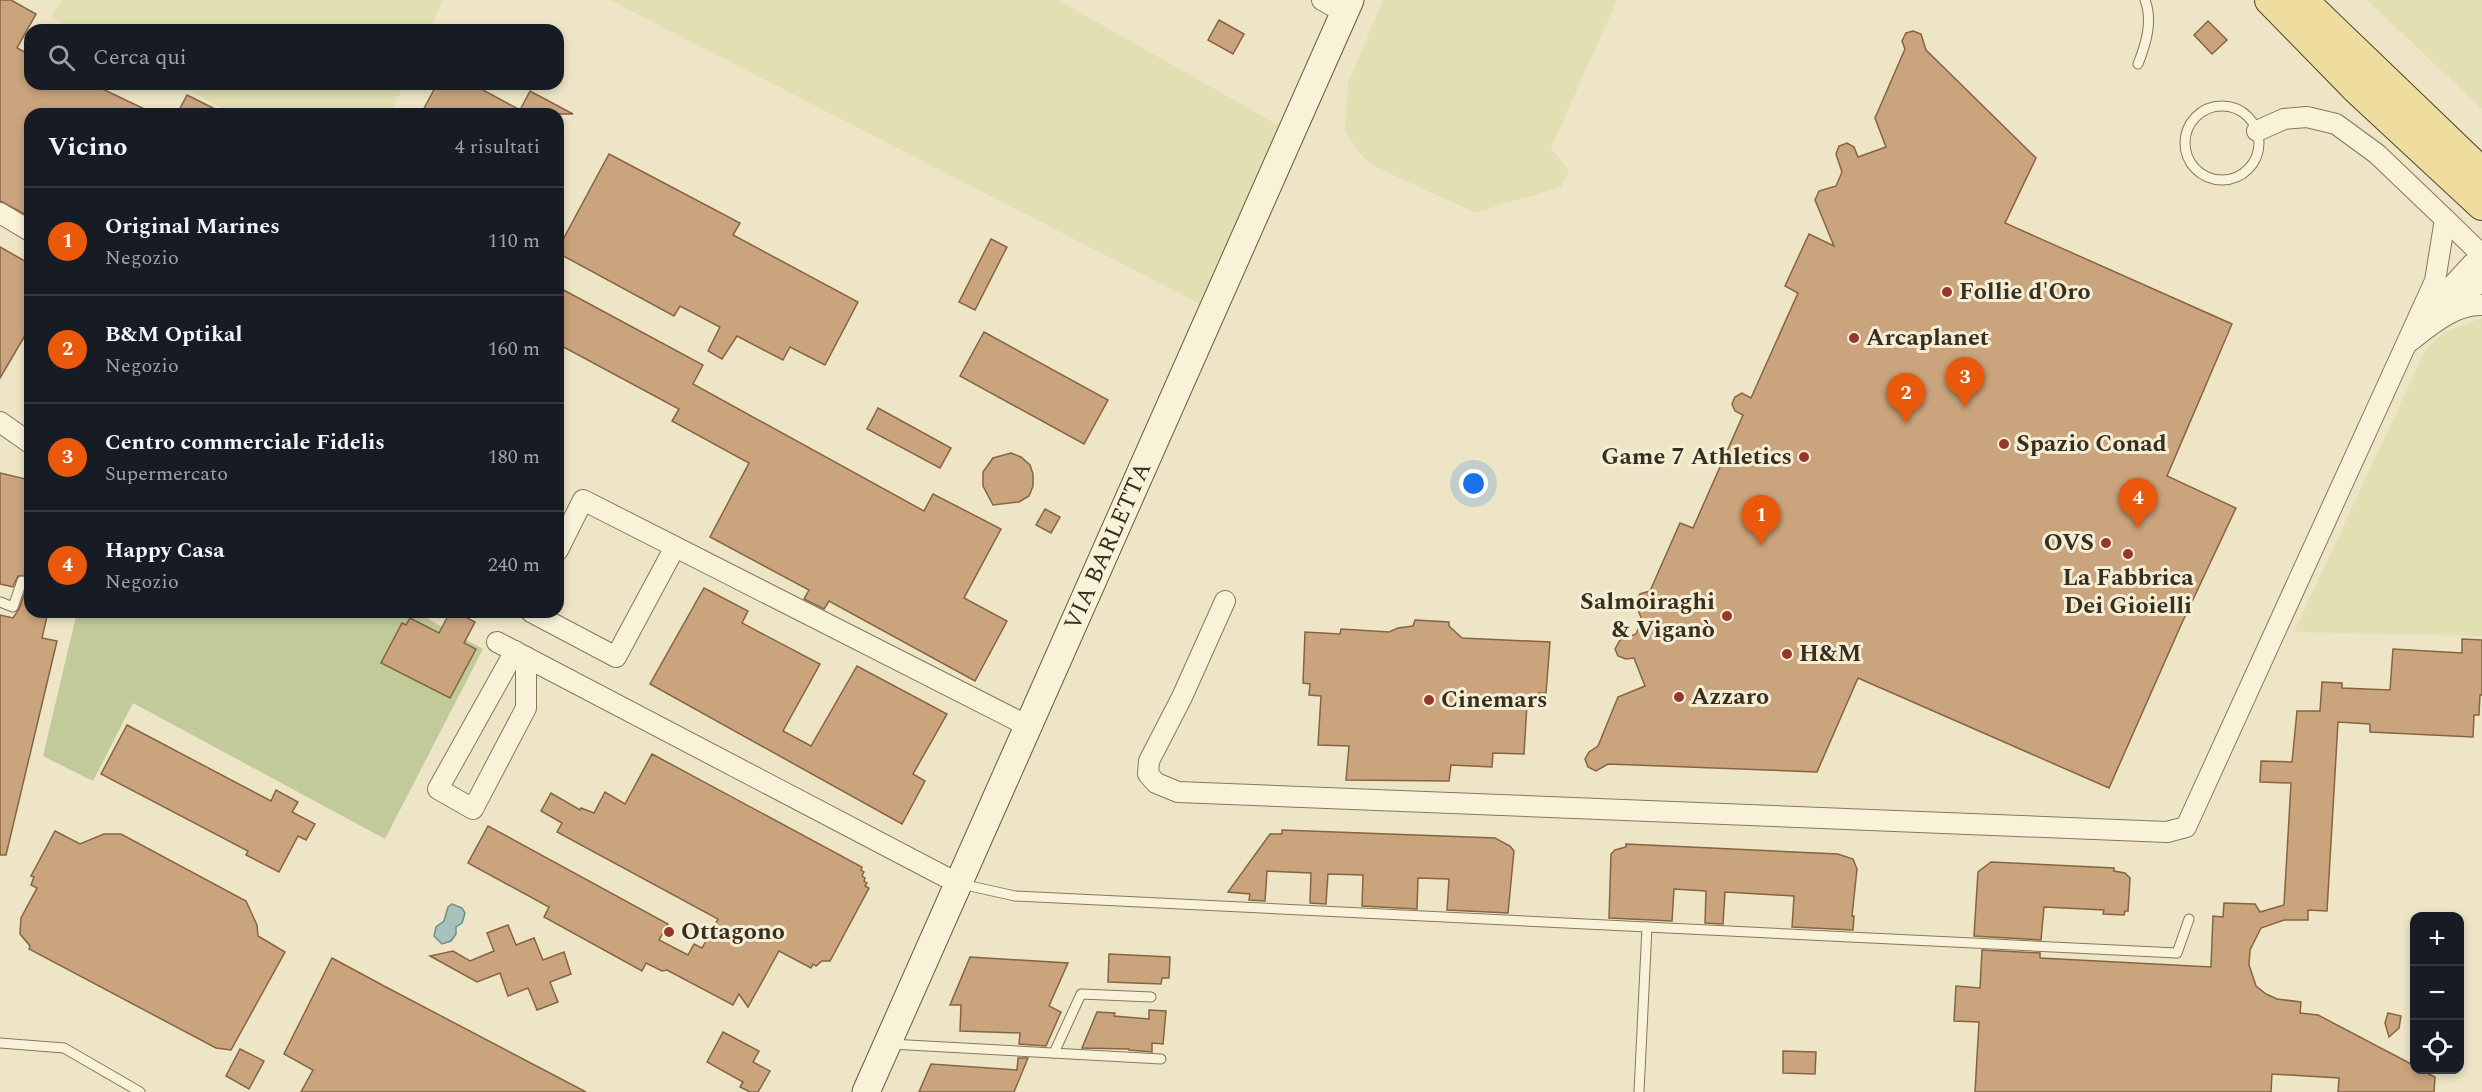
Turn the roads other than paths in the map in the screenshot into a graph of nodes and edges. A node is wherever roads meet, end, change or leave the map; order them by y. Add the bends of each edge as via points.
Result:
1 (2145, 0) edge
2 (2270, 0) edge
3 (2302, 0) edge
4 (1339, 4) edge
5 (2138, 64) dead end
6 (2257, 131) junction
7 (2482, 173) edge
8 (2482, 205) edge
9 (0, 213) edge
10 (2445, 219) junction
11 (24, 227) edge
12 (2482, 255) edge
13 (2482, 262) edge
14 (2482, 280) edge
15 (2482, 305) edge
16 (2440, 318) junction
17 (2407, 343) junction
18 (0, 422) edge
19 (24, 439) edge
20 (564, 538) edge
21 (675, 547) junction
22 (24, 582) edge
23 (1225, 601) dead end
24 (0, 602) edge
25 (542, 618) edge
26 (513, 650) junction
27 (1028, 726) junction
28 (959, 884) junction
29 (2189, 919) dead end
30 (1647, 927) junction
31 (1151, 997) dead end
32 (0, 1043) edge
33 (888, 1044) junction
34 (1054, 1053) junction
35 (1161, 1059) dead end
36 (140, 1092) edge
37 (867, 1092) edge
38 (1639, 1092) edge

1 - 5 lane via 2150,14
2 - 8 main road via 2358,90
3 - 7 main road
4 - 27 main road, VIA BARLETTA
6 - 6 lane via 2250,119 2233,107 2208,108 2189,124 2186,153 2203,175 2231,179 2254,162 2259,147
6 - 10 street via 2284,119 2307,117 2336,123 2377,154
9 - 11 street
10 - 12 street
10 - 17 street via 2435,281
13 - 17 street via 2472,264 2447,290
14 - 16 street
15 - 16 street via 2475,304
16 - 17 street
17 - 23 street via 2186,827 2167,832 1178,792 1156,783 1148,774 1149,761
18 - 19 street
20 - 21 street via 583,500
21 - 25 street via 616,657
21 - 27 street
22 - 24 lane via 13,607
26 - 26 street via 438,789 472,809 526,708
26 - 28 street
27 - 28 main road, VIA BARLETTA
28 - 30 lane via 1015,896
28 - 33 main road, VIA BARLETTA
29 - 30 lane via 2177,953
30 - 38 lane
31 - 34 lane via 1081,994
32 - 36 lane via 64,1048
33 - 34 lane
33 - 37 main road, VIA BARLETTA
34 - 35 lane

